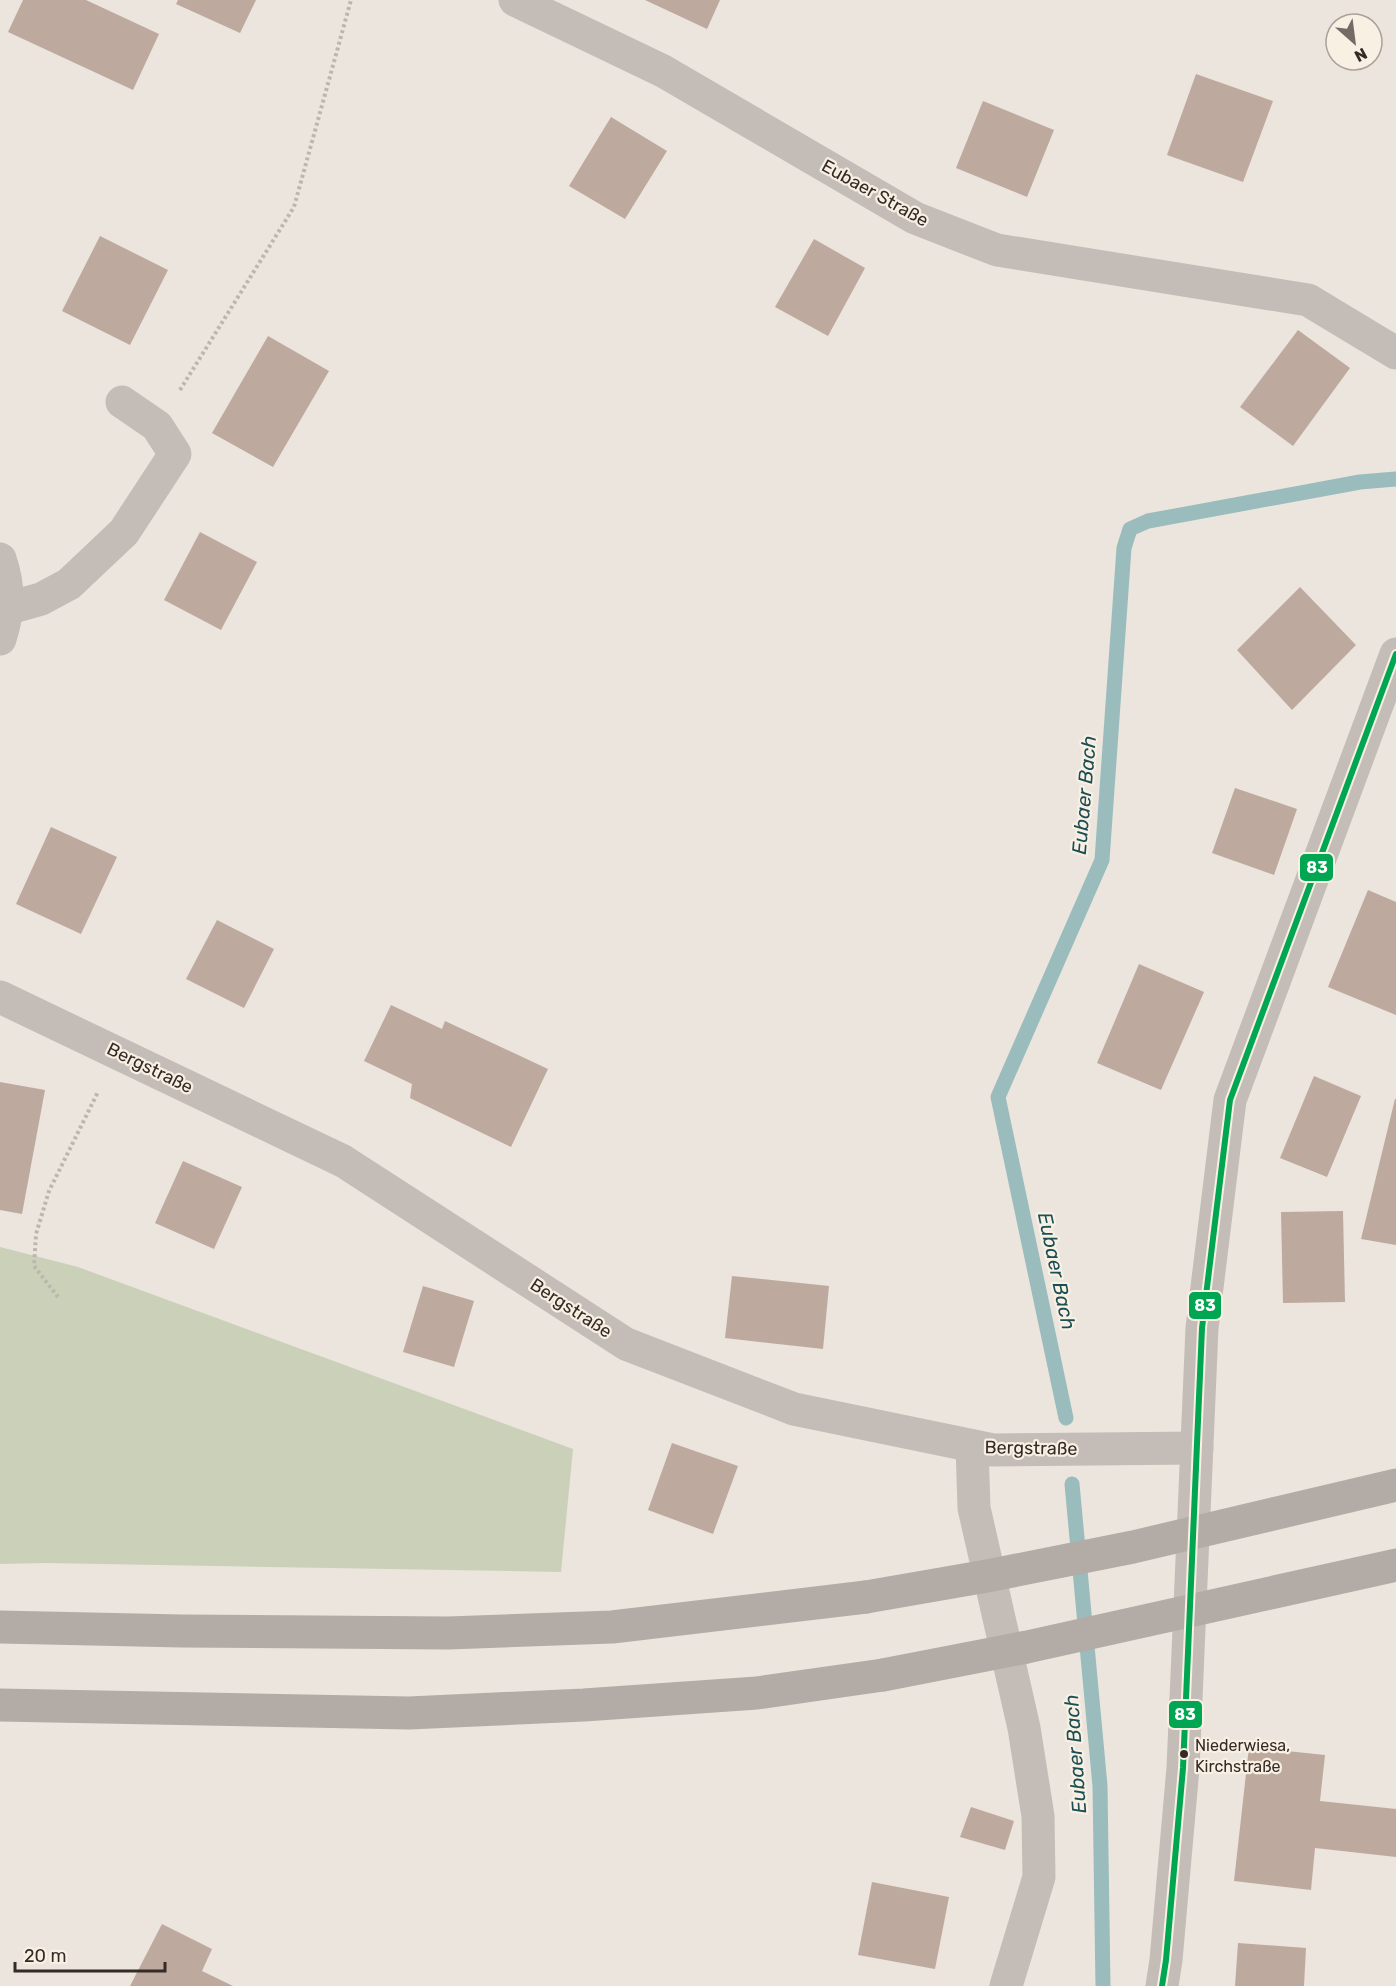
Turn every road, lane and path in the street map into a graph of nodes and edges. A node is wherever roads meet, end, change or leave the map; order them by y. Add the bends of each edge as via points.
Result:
1 (351, 0) edge
2 (514, 0) edge
3 (1396, 353) edge
4 (122, 402) dead end
5 (157, 426) junction
6 (0, 560) edge
7 (9, 608) junction
8 (0, 639) edge
9 (1396, 654) edge
10 (0, 997) edge
11 (117, 1053) junction
12 (58, 1297) dead end
13 (972, 1446) junction
14 (1197, 1448) junction
15 (1396, 1485) edge
16 (1396, 1565) edge
17 (0, 1627) edge
18 (0, 1705) edge
19 (1006, 1986) edge
20 (1162, 1986) edge

1 - 5 path via 294,207
2 - 3 street, Eubaer Straße via 663,71 915,219 997,250 1308,300
4 - 5 street
5 - 7 street via 176,454 124,532 69,584 41,599
6 - 7 street
7 - 8 street
9 - 14 street via 1230,1100 1202,1328
10 - 11 street, Bergstraße
11 - 12 path via 49,1191 36,1234 34,1266
11 - 13 street, Bergstraße via 343,1161 626,1344 794,1410
13 - 14 street, Bergstraße via 993,1450
13 - 19 street via 974,1508 1024,1728 1038,1816 1039,1877
14 - 20 street via 1183,1768
15 - 17 main road, bridge via 1133,1547 987,1576 866,1597 612,1627 460,1632
16 - 18 main road, bridge via 1027,1647 883,1675 757,1693 409,1713

